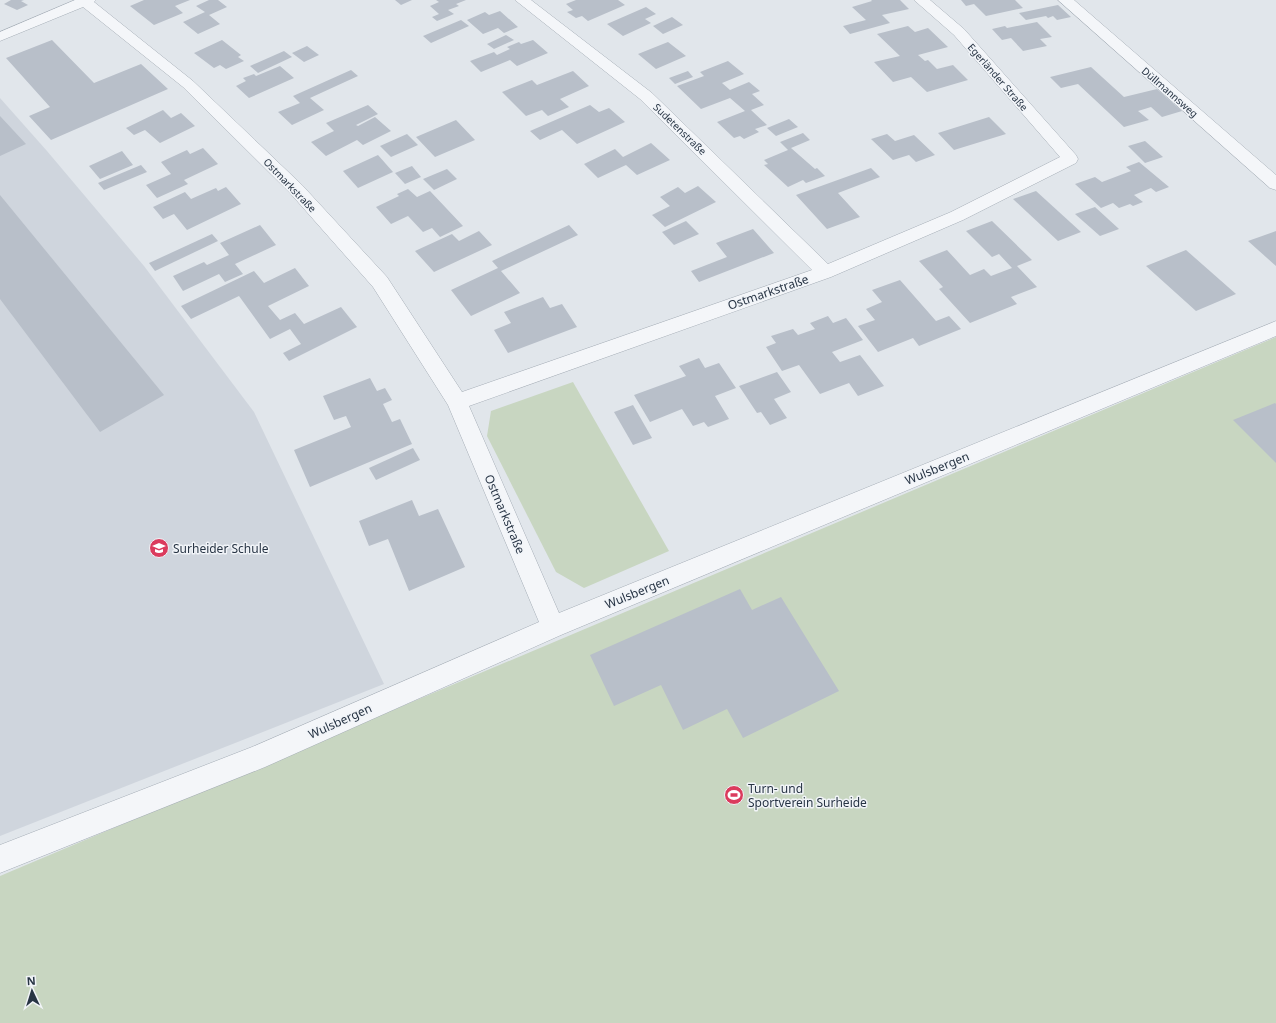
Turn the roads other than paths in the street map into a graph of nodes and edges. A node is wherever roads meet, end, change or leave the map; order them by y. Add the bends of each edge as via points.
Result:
1 (522, 0) edge
2 (921, 0) edge
3 (1065, 0) edge
4 (87, 1) edge
5 (0, 37) edge
6 (1070, 159) joint
7 (1276, 184) edge
8 (825, 272) junction
9 (1276, 328) edge
10 (457, 402) junction
11 (553, 627) junction
12 (0, 860) edge

1 - 8 street, Sudetenstraße via 646,96
2 - 6 street, Egerländer Straße via 959,32
3 - 7 street, Düllmannsweg
4 - 5 street
4 - 10 street, Ostmarkstraße via 188,84 296,189 380,282
6 - 8 street, Ostmarkstraße via 957,216
8 - 10 street, Ostmarkstraße
9 - 11 street, Wulsbergen
10 - 11 street, Ostmarkstraße
11 - 12 street, Wulsbergen via 256,758

